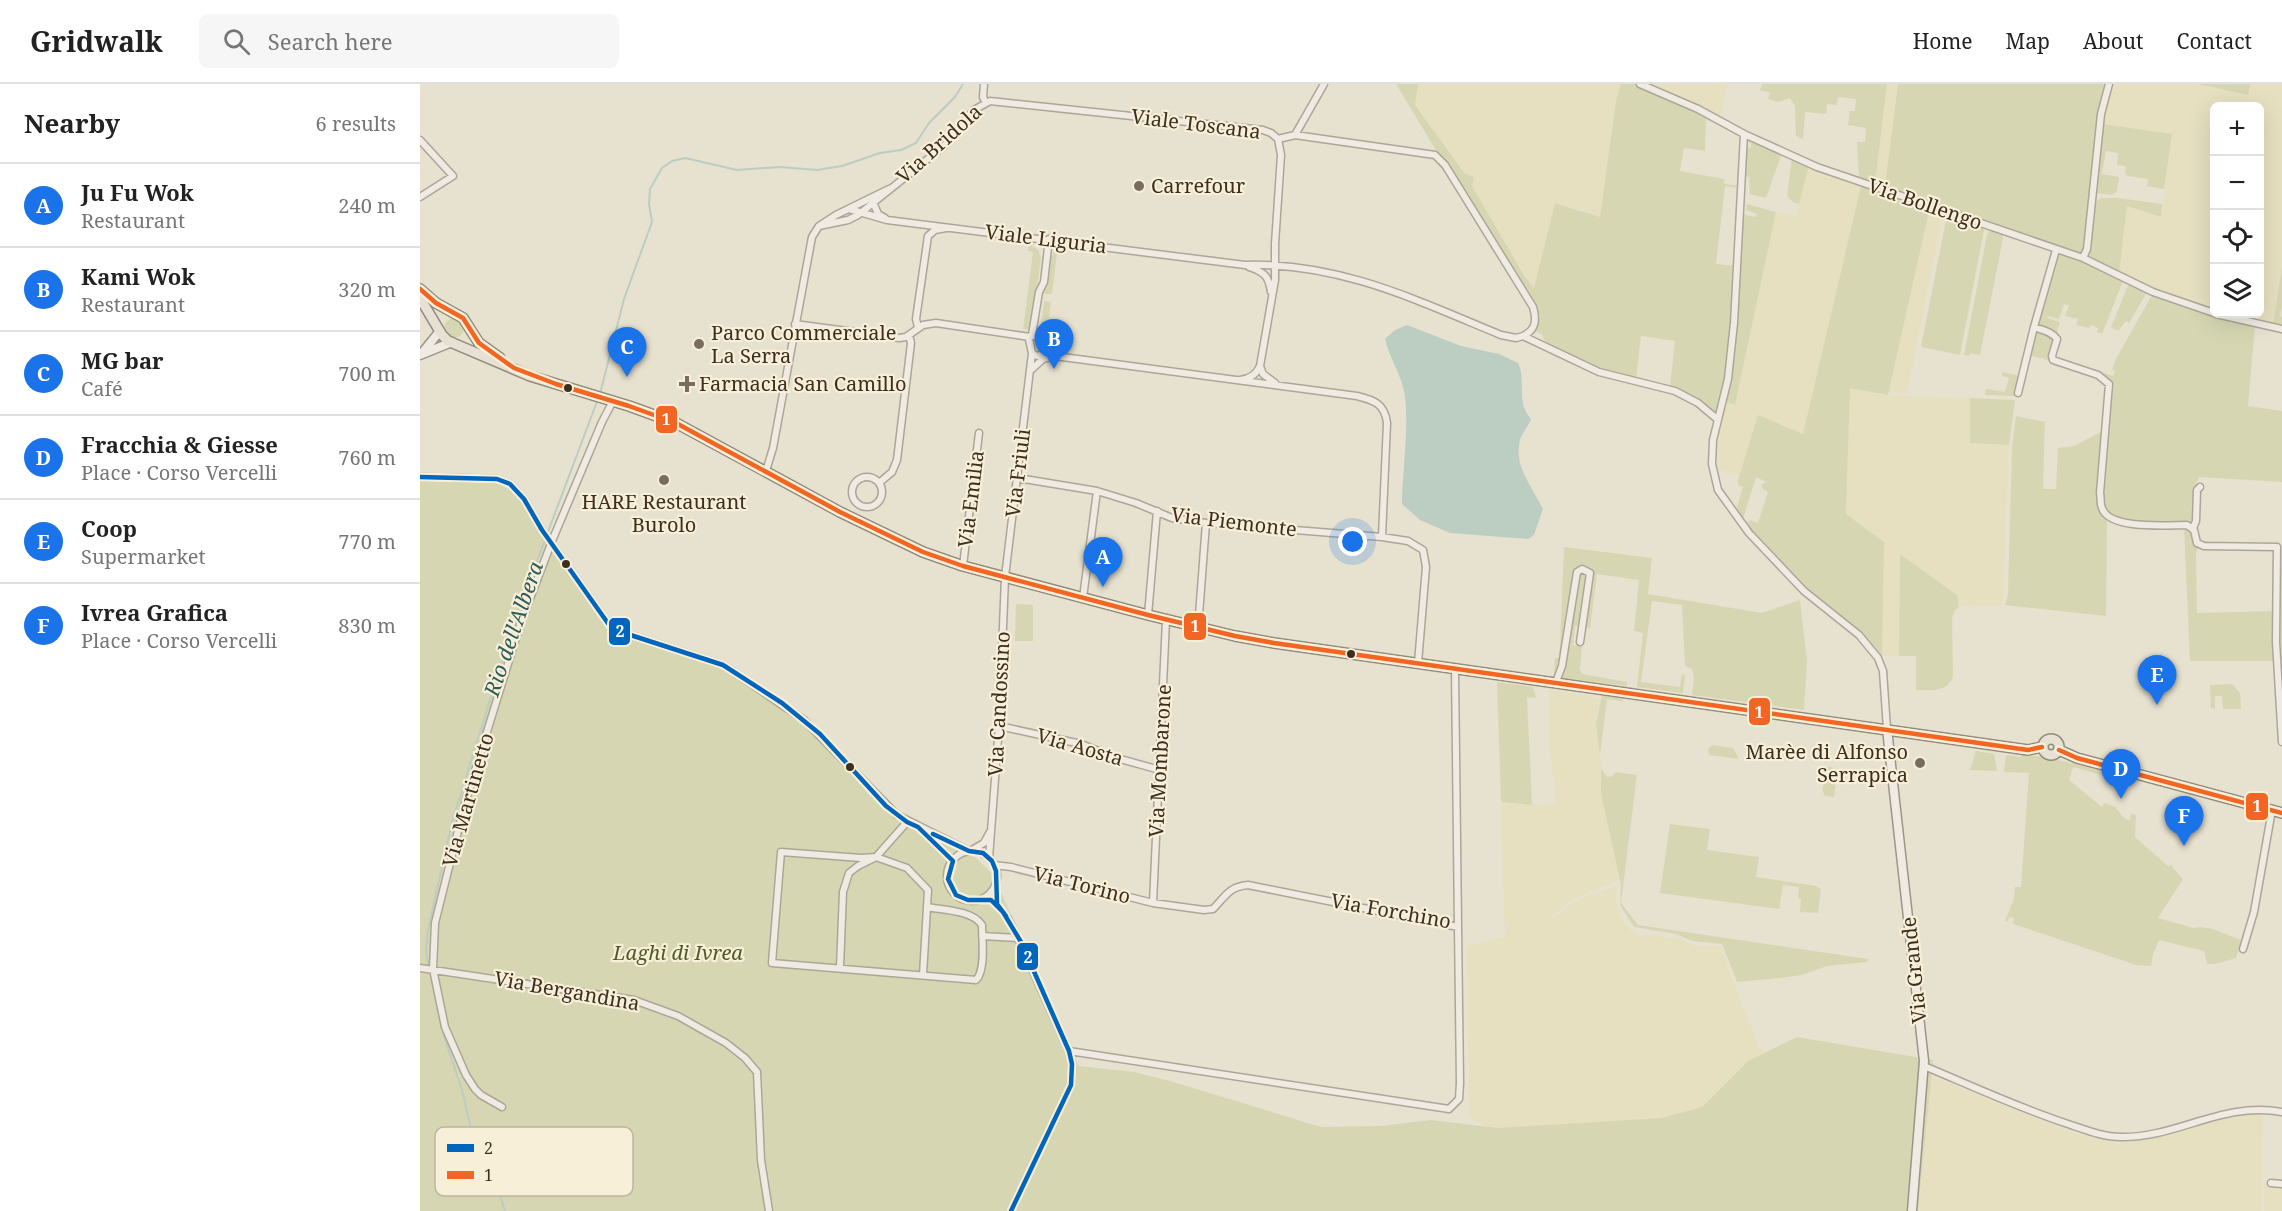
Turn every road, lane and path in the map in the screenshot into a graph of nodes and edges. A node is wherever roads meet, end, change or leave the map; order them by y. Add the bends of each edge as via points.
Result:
1 (984, 84) edge
2 (1324, 84) edge
3 (1640, 84) edge
4 (2109, 84) edge
5 (988, 102) junction
6 (1744, 134) junction
7 (1295, 135) junction
8 (1278, 139) junction
9 (420, 140) edge
10 (888, 189) junction
11 (420, 197) edge
12 (873, 202) junction
13 (849, 209) junction
14 (861, 213) junction
15 (888, 220) junction
16 (819, 226) junction
17 (952, 226) junction
18 (1049, 239) junction
19 (2056, 250) junction
20 (2083, 258) junction
21 (1245, 265) junction
22 (1276, 265) junction
23 (420, 288) edge
24 (1272, 296) junction
25 (420, 298) edge
26 (2210, 311) edge
27 (454, 314) junction
28 (2236, 318) edge
29 (795, 324) junction
30 (918, 327) junction
31 (2034, 327) junction
32 (468, 328) junction
33 (2282, 329) edge
34 (440, 330) junction
35 (909, 334) junction
36 (1031, 336) junction
37 (1523, 336) junction
38 (454, 342) junction
39 (420, 355) edge
40 (1037, 355) junction
41 (1048, 357) junction
42 (1260, 366) junction
43 (514, 368) junction
44 (1031, 370) junction
45 (1240, 380) junction
46 (1278, 385) junction
47 (2018, 393) dead end
48 (609, 400) junction
49 (1718, 419) junction
50 (979, 433) dead end
51 (766, 471) junction
52 (420, 477) edge
53 (1018, 478) junction
54 (879, 483) junction
55 (2200, 487) dead end
56 (1097, 492) junction
57 (1157, 511) junction
58 (1206, 523) junction
59 (2193, 528) junction
60 (1382, 537) junction
61 (550, 539) junction
62 (963, 566) junction
63 (1005, 577) junction
64 (1083, 598) junction
65 (1148, 615) junction
66 (1166, 620) junction
67 (1198, 628) junction
68 (1580, 642) dead end
69 (1418, 663) junction
70 (1455, 668) junction
71 (1556, 682) junction
72 (999, 726) junction
73 (1887, 729) junction
74 (2282, 742) edge
75 (1160, 770) junction
76 (2277, 812) edge
77 (907, 822) junction
78 (918, 827) junction
79 (991, 830) junction
80 (969, 851) junction
81 (876, 856) junction
82 (989, 858) junction
83 (952, 861) junction
84 (994, 865) junction
85 (1011, 867) junction
86 (997, 873) junction
87 (996, 882) junction
88 (983, 898) junction
89 (1153, 903) junction
90 (998, 904) junction
91 (927, 907) junction
92 (1458, 927) junction
93 (982, 936) junction
94 (1018, 938) junction
95 (2243, 949) dead end
96 (840, 967) junction
97 (422, 968) edge
98 (433, 969) junction
99 (922, 975) junction
100 (1069, 1051) junction
101 (1924, 1066) junction
102 (502, 1107) dead end
103 (2282, 1112) edge
104 (2271, 1183) dead end
105 (2282, 1184) edge
106 (769, 1211) edge
107 (1011, 1211) edge
108 (1912, 1211) edge

1 - 5 street via 983,97
2 - 7 street
3 - 6 street, Via Bollengo
4 - 20 street
5 - 8 street, Viale Toscana via 1263,130
5 - 10 street, Via Bridola via 974,110 944,146
6 - 19 street, Via Bollengo via 1838,175
6 - 49 street via 1734,323 1728,379
7 - 8 street
7 - 37 street via 1435,155 1533,307 1535,323
8 - 22 street, Viale Toscana via 1281,155
9 - 11 street via 453,176
10 - 12 street, Via Bridola
10 - 13 street, Via Bridola
12 - 14 street, Via Bridola
12 - 15 street via 878,214
13 - 14 street, Viale Liguria
13 - 16 street, Via Bridola
14 - 15 street, Viale Liguria
14 - 16 street, Via Bridola
15 - 17 street, Viale Liguria
16 - 29 street via 812,237
17 - 18 street, Viale Liguria
17 - 30 street via 931,232 927,242
18 - 21 street, Viale Liguria
18 - 36 street, Via Friuli
19 - 20 street, Via Bollengo
19 - 31 street
20 - 26 street, Via Bollengo via 2153,292
21 - 22 street, Viale Liguria
21 - 24 street via 1265,274
22 - 24 street, Viale Toscana
22 - 37 street, Viale Liguria via 1372,283 1501,335
23 - 27 main road
24 - 42 street, Viale Toscana
25 - 34 main road
27 - 32 main road via 463,318
27 - 34 main road via 444,319
28 - 33 street, Via Bollengo
29 - 35 street via 899,338
29 - 51 street
30 - 35 street
30 - 36 street via 936,323
31 - 47 street
31 - 59 street via 2052,333 2057,339 2053,360 2098,375 2109,384 2100,493 2106,515 2119,523
32 - 38 main road via 464,338
32 - 43 main road via 479,343
34 - 38 main road
34 - 39 street
35 - 54 street via 897,460 892,472
36 - 40 street, Via Friuli via 1029,342
36 - 40 street via 1039,338 1044,350
37 - 49 street, Viale Liguria via 1599,372 1674,391
38 - 39 street
38 - 43 main road
40 - 41 street
40 - 44 street, Via Friuli
41 - 44 street
41 - 45 street
42 - 45 street via 1254,375
42 - 46 street via 1269,380
43 - 48 main road
44 - 53 street, Via Friuli
45 - 46 street
46 - 60 street via 1373,399 1381,406 1387,423
48 - 51 main road via 676,423
48 - 61 street, Via Martinetto
49 - 73 street via 1712,464 1718,490 1749,533 1804,591 1878,658 1883,671
50 - 62 street, Via Emilia
51 - 62 main road via 886,535
52 - 61 street via 497,479 510,484
53 - 56 street, Via Piemonte
53 - 63 street, Via Friuli
54 - 54 street via 871,478 857,482 853,495 858,504 876,505 882,497
55 - 59 street
56 - 57 street, Via Piemonte
56 - 64 street
57 - 58 street, Via Piemonte via 1172,518
57 - 65 street
58 - 60 street, Via Piemonte
58 - 67 street
59 - 74 street via 2200,545 2277,548 2276,642
60 - 69 street, Via Piemonte via 1408,541 1423,550 1426,567
61 - 77 street via 612,629 723,665 765,692 804,720 886,806
61 - 98 street, Via Martinetto via 465,803 435,923
62 - 63 main road
63 - 64 main road
63 - 72 street, Via Candossino
64 - 65 main road
65 - 66 main road
66 - 67 main road
66 - 75 street, Via Mombarone
67 - 69 main road
68 - 71 street via 1590,573 1582,569 1577,572
69 - 70 main road
70 - 71 main road
70 - 92 street, Via Forchino
71 - 73 main road
72 - 75 street, Via Aosta via 1080,744
72 - 79 street, Via Candossino
73 - 76 main road via 2028,750 2054,740 2059,750 2078,758
73 - 101 street, Via Grande
75 - 89 street, Via Mombarone
76 - 95 street
77 - 78 street
77 - 81 street
78 - 80 street
78 - 83 street
79 - 80 street via 984,843
79 - 82 street, Via Candossino
80 - 82 street
80 - 83 street
81 - 91 street via 907,868 928,890
81 - 96 street via 849,873 846,881
81 - 96 street via 781,852 772,963
82 - 84 street
83 - 88 street via 947,875 954,892 968,900
84 - 85 street, Via Torino
84 - 86 street
85 - 86 street, Via Torino
85 - 89 street, Via Torino
86 - 87 street
87 - 88 street
87 - 90 street
88 - 90 street
89 - 92 street, Via Forchino via 1213,909 1236,886 1248,885
90 - 94 street
91 - 93 street via 976,918 982,925
91 - 99 street
92 - 100 street via 1460,1083 1459,1099 1449,1109
93 - 94 street
93 - 99 street via 982,969 976,980
94 - 100 street
96 - 99 street
97 - 98 street, Via Bergandina
98 - 102 street, Via Martinetto via 445,1027 466,1074 481,1095
98 - 106 street, Via Bergandina via 634,1000 678,1016 726,1043 757,1072 761,1160
100 - 107 street via 1071,1085
101 - 103 street via 2046,1117 2104,1135 2149,1134 2242,1109
101 - 108 street, Via Grande
104 - 105 street

